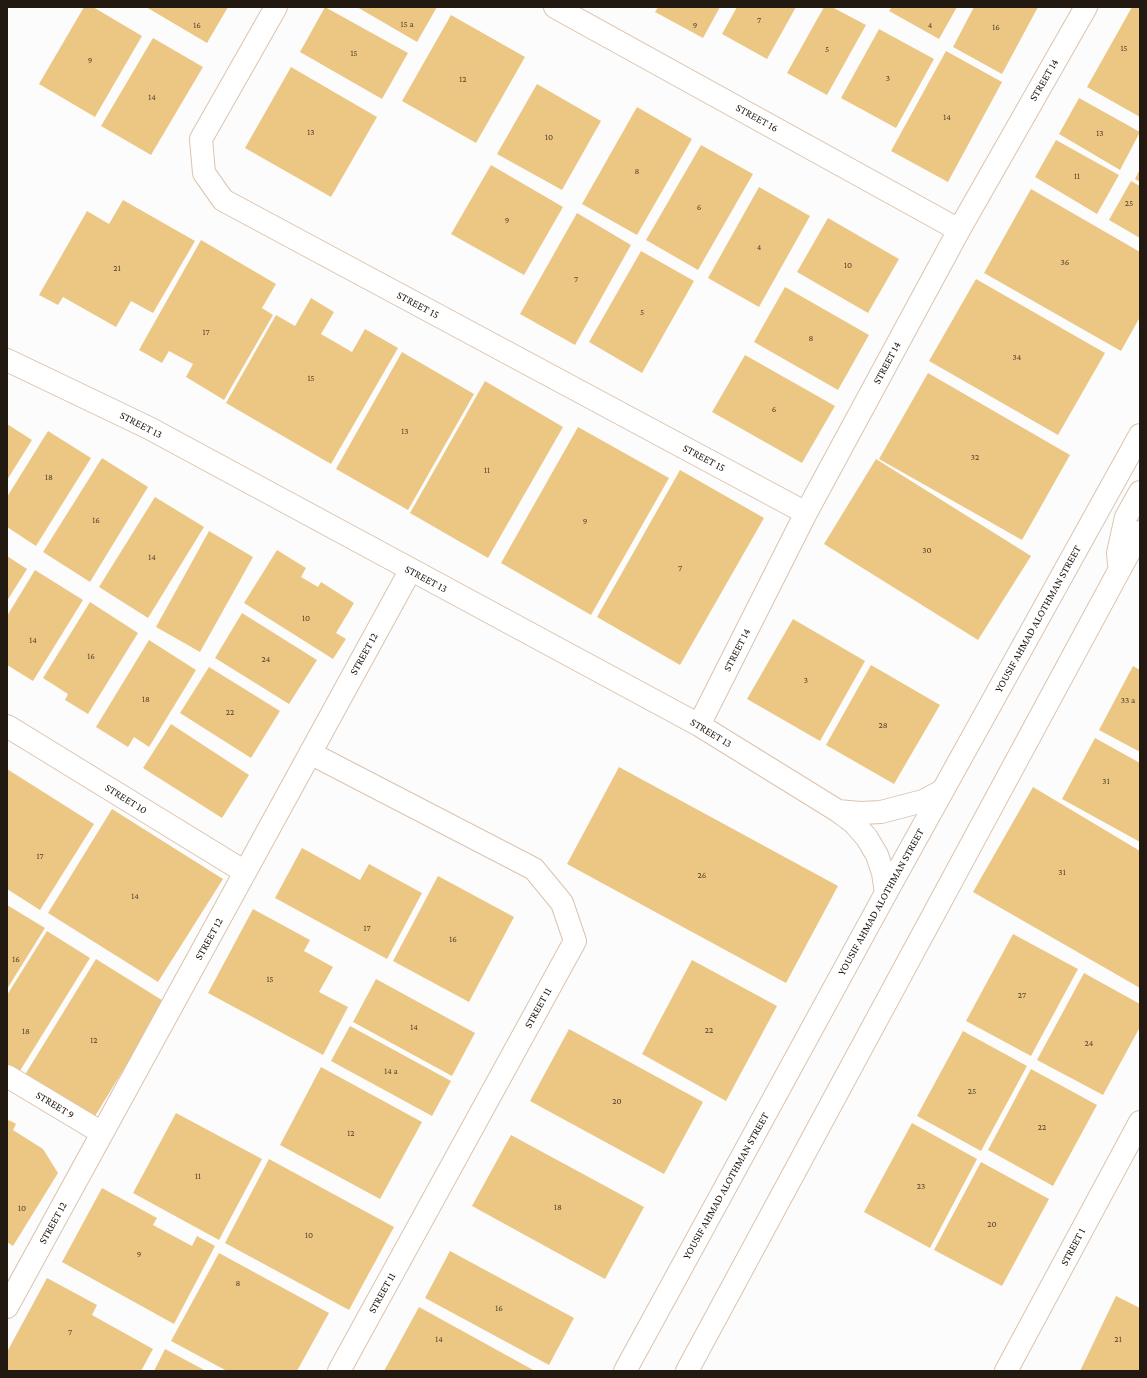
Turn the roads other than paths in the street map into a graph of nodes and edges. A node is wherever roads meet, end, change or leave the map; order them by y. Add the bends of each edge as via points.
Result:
1 (276, 7) edge
2 (555, 7) edge
3 (1086, 7) edge
4 (959, 230) junction
5 (7, 360) edge
6 (1140, 435) edge
7 (1140, 492) edge
8 (806, 513) junction
9 (1140, 532) edge
10 (1120, 569) junction
11 (410, 570) junction
12 (7, 726) edge
13 (699, 726) junction
14 (310, 753) junction
15 (942, 791) junction
16 (838, 811) junction
17 (245, 872) junction
18 (886, 893) junction
19 (7, 1076) edge
20 (1140, 1122) edge
21 (102, 1133) junction
22 (7, 1307) edge
23 (339, 1371) edge
24 (625, 1371) edge
25 (687, 1371) edge
26 (1006, 1371) edge

1 - 8 street, STREET 15 via 201,139 204,173 223,200
2 - 4 street, STREET 16
3 - 4 street, STREET 14
4 - 8 street, STREET 14
5 - 11 street, STREET 13 via 149,428
6 - 15 street, YOUSIF AHMAD ALOTHMAN STREET
7 - 10 street via 1126,517 1121,535 1118,553
8 - 13 street, STREET 14
9 - 10 street
10 - 25 street
11 - 13 street, STREET 13
11 - 14 street, STREET 12
12 - 17 street, STREET 10
13 - 16 street, STREET 13
14 - 17 street, STREET 12
14 - 23 street, STREET 11 via 534,869 562,903 575,941
15 - 16 street, STREET 13 via 923,801 882,812
15 - 18 street, YOUSIF AHMAD ALOTHMAN STREET
16 - 18 street, STREET 13 via 854,823 877,855
17 - 21 street, STREET 12
18 - 24 street, YOUSIF AHMAD ALOTHMAN STREET
19 - 21 street, STREET 9
20 - 26 street, STREET 1
21 - 22 street, STREET 12

